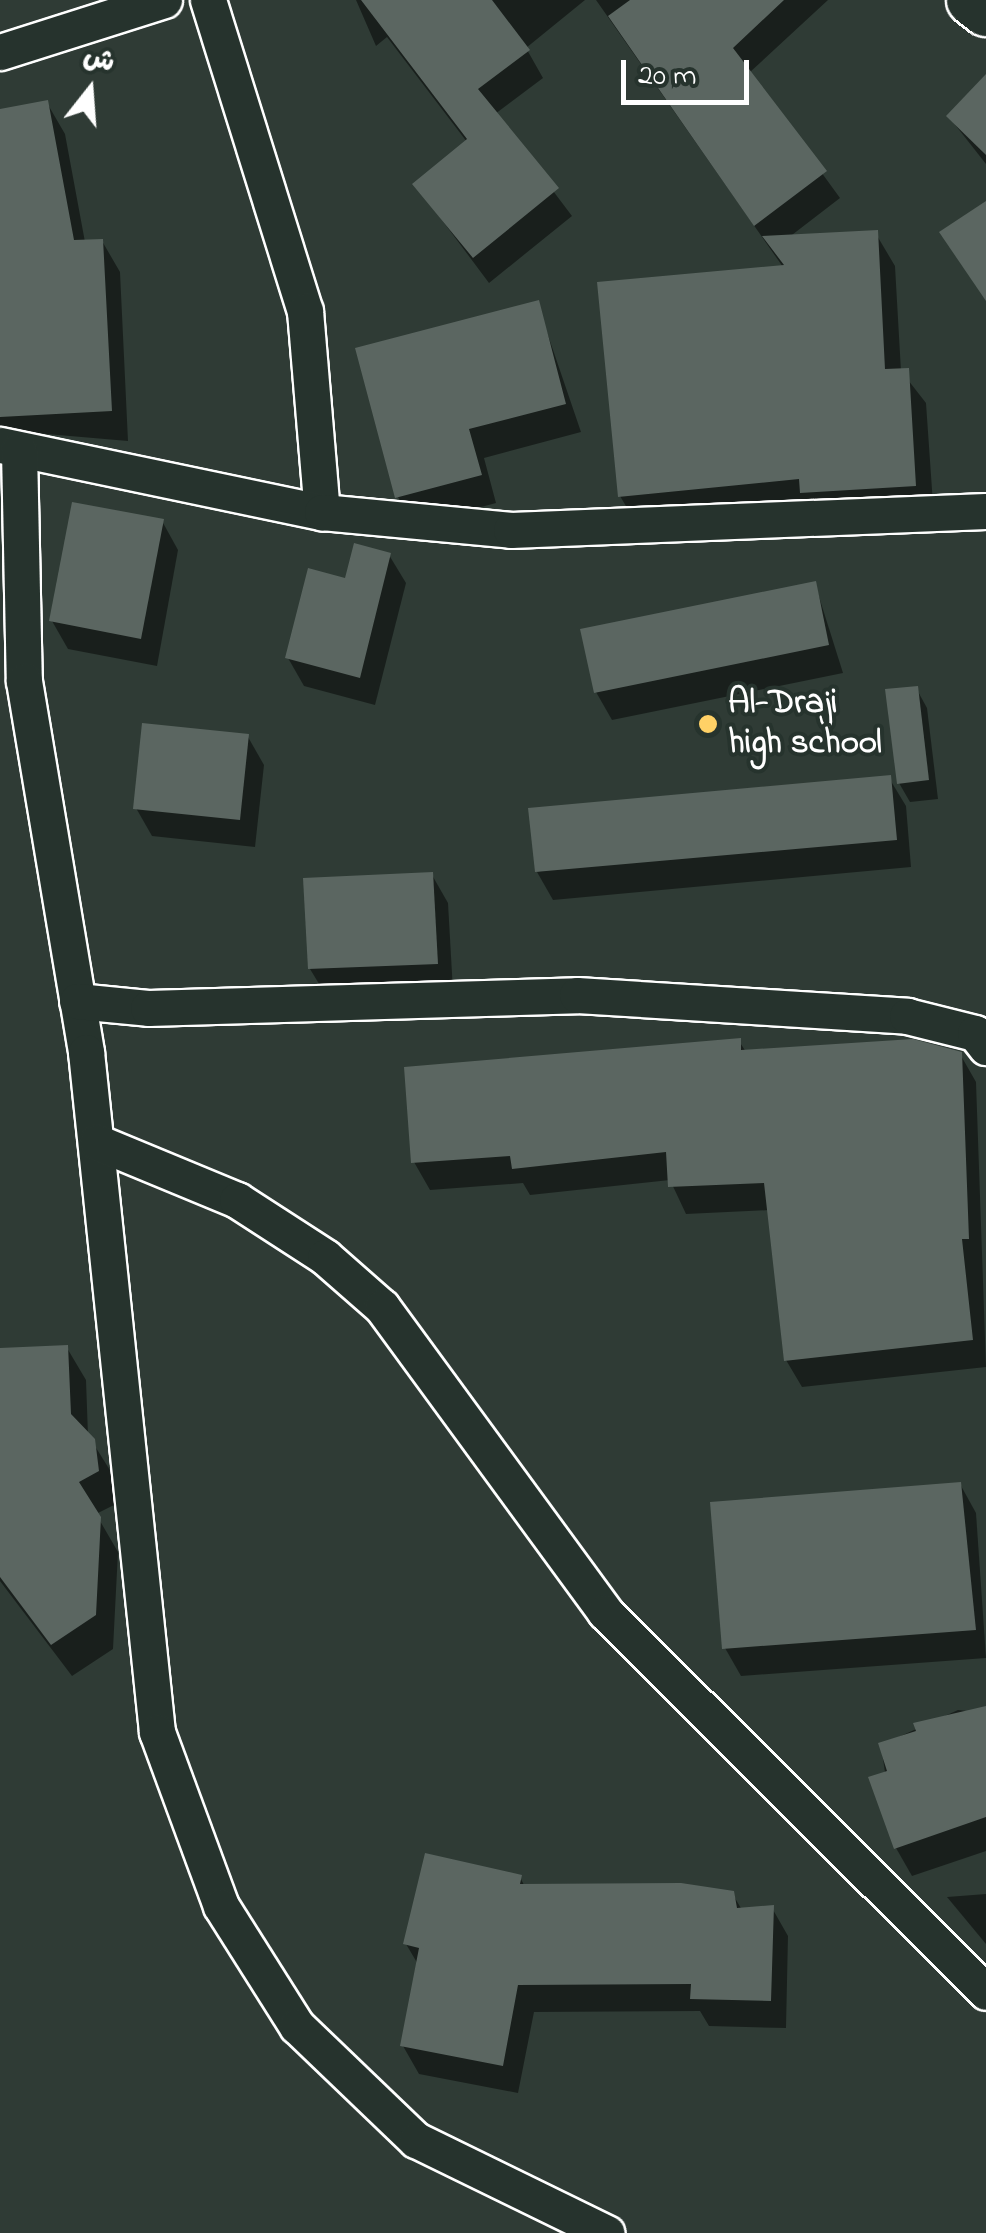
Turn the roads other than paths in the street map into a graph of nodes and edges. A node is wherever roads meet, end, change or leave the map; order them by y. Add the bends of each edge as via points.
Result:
1 (164, 0) edge
2 (208, 0) edge
3 (972, 0) edge
4 (986, 11) edge
5 (0, 52) edge
6 (10, 448) edge
7 (986, 511) edge
8 (322, 512) junction
9 (78, 1000) junction
10 (986, 1048) edge
11 (97, 1142) junction
12 (986, 1992) edge
13 (607, 2233) edge

1 - 5 street
2 - 8 street via 305,312
3 - 4 main road
6 - 8 street
6 - 9 street via 24,681
7 - 8 street via 511,530
9 - 10 street via 148,1008 577,995 907,1016 974,1033
9 - 11 street
11 - 12 street via 238,1200 326,1257 382,1307 605,1612
11 - 13 street via 157,1732 220,1906 297,2026 416,2140

